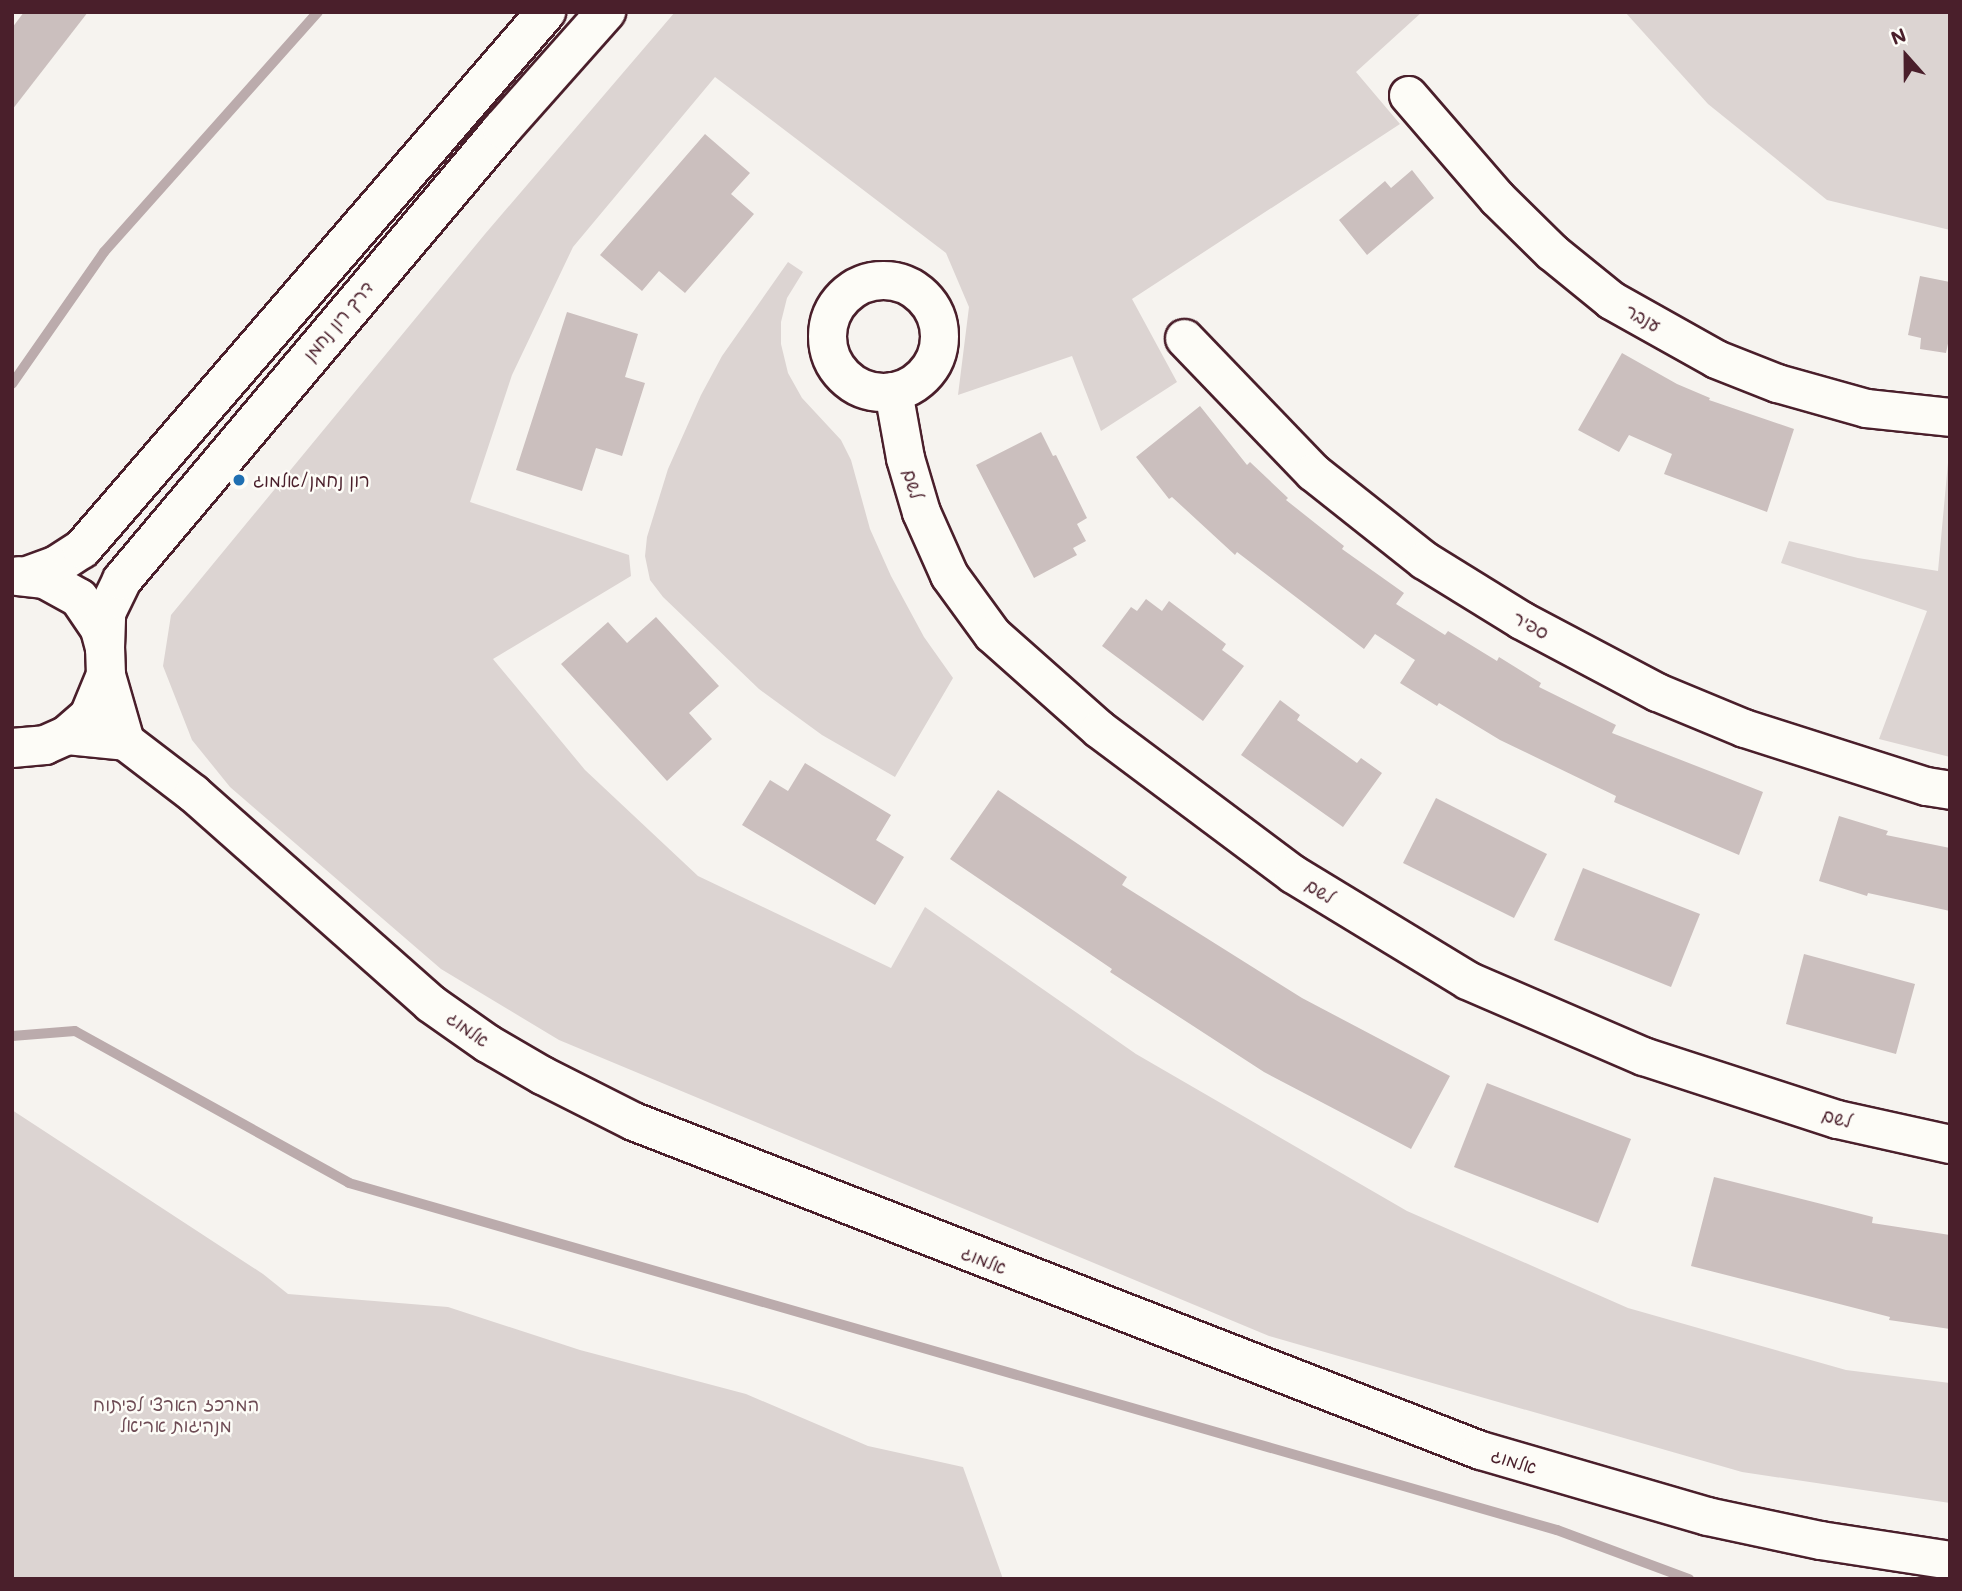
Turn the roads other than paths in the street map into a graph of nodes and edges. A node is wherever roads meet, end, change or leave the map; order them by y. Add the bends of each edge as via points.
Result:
1 (546, 12) edge
2 (606, 12) edge
3 (1408, 95) dead end
4 (1184, 338) dead end
5 (893, 391) dead end
6 (1950, 417) edge
7 (19, 576) edge
8 (105, 662) junction
9 (67, 735) junction
10 (125, 741) junction
11 (14, 750) edge
12 (1950, 790) edge
13 (1950, 1144) edge
14 (1950, 1560) edge

1 - 7 main road via 82,549 57,565
2 - 8 main road, דרך רון נחמן via 122,580 106,613
3 - 6 street, ענבר via 1497,198 1552,252 1611,300 1716,359 1777,383 1866,408
4 - 12 street, ספיר via 1313,472 1424,559 1521,620 1657,692 1744,728
5 - 13 street, לשם via 921,512 949,575 992,634 1099,729 1293,874 1467,980 1643,1056 1837,1119
7 - 8 main road via 46,579 79,598 100,629
8 - 9 main road via 89,716
8 - 10 street
9 - 10 street
9 - 11 main road via 45,745
10 - 14 street, אלמוג via 193,793 430,1003 542,1076 633,1121 1480,1450 1707,1516

